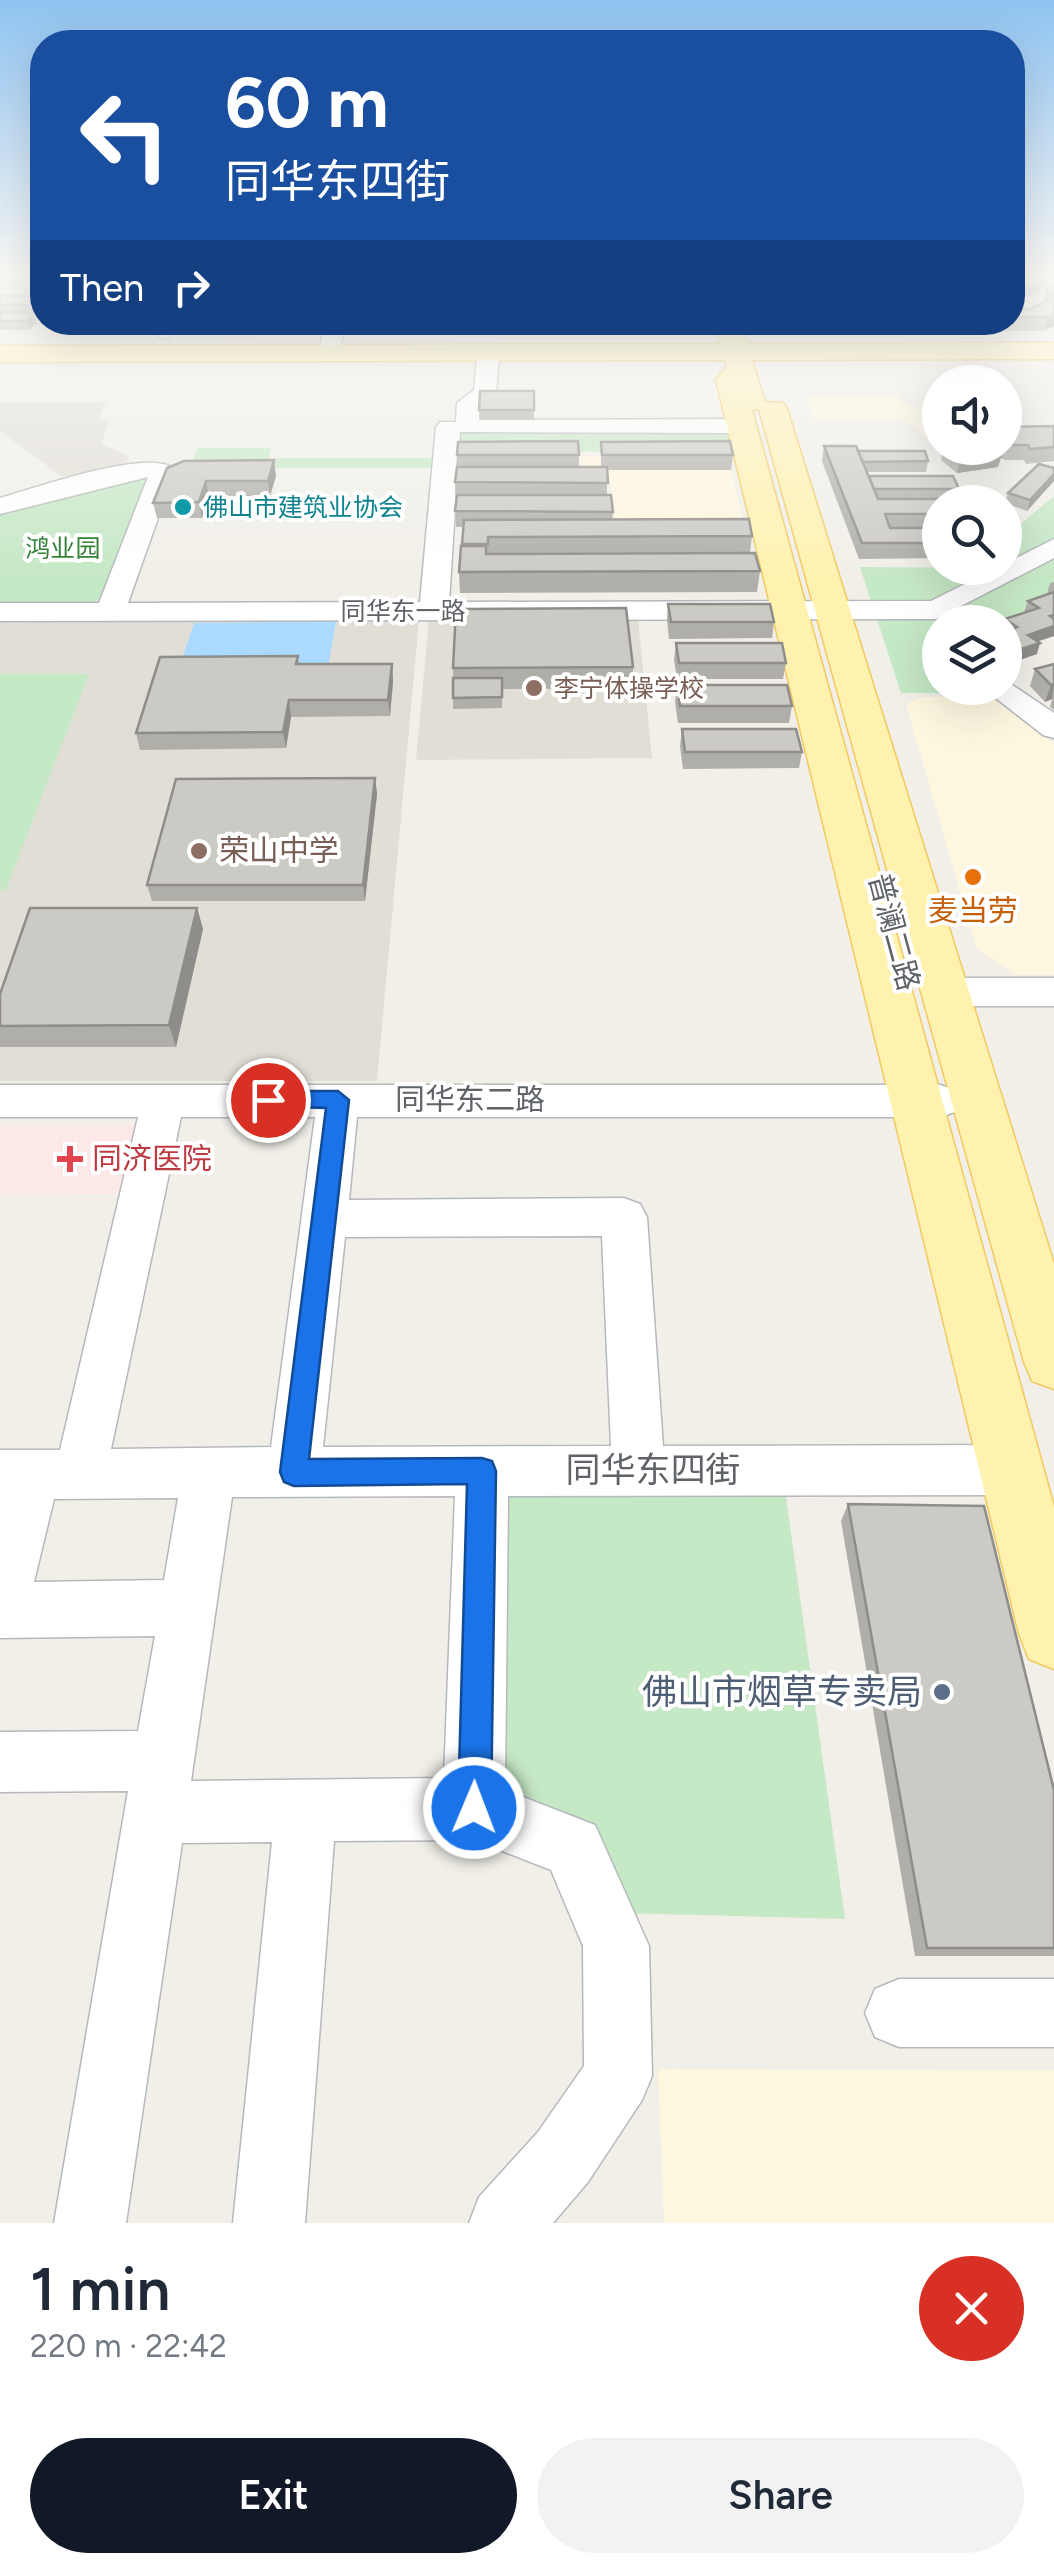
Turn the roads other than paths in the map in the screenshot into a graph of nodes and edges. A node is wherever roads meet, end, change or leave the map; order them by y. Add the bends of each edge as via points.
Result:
1 (487, 375) edge
2 (732, 375) edge
3 (749, 375) edge
4 (448, 426) dead end
5 (742, 426) junction
6 (0, 506) edge
7 (1050, 550) edge
8 (958, 605) edge
9 (434, 611) junction
10 (819, 611) junction
11 (0, 612) edge
12 (110, 612) junction
13 (922, 615) edge
14 (1022, 705) edge
15 (1054, 728) edge
16 (954, 992) junction
17 (1054, 992) edge
18 (163, 1100) junction
19 (338, 1100) junction
20 (0, 1101) edge
21 (928, 1101) junction
22 (325, 1220) junction
23 (1054, 1286) edge
24 (1054, 1362) edge
25 (638, 1470) junction
26 (1012, 1470) junction
27 (482, 1471) junction
28 (294, 1472) junction
29 (209, 1473) junction
30 (38, 1475) edge
31 (1054, 1519) edge
32 (187, 1608) junction
33 (0, 1609) edge
34 (1054, 1634) edge
35 (0, 1762) edge
36 (159, 1786) junction
37 (306, 1808) junction
38 (474, 1808) junction
39 (899, 2013) dead end
40 (1054, 2013) edge
41 (90, 2223) edge
42 (269, 2223) edge
43 (505, 2223) edge

1 - 5 street via 485,394 468,403 467,427
2 - 5 main road
3 - 10 main road, 普澜二路
4 - 9 street
5 - 10 main road
6 - 12 street via 138,469 162,470
7 - 8 street
9 - 10 street, 同华东一路
9 - 12 street, 同华东一路
10 - 13 street, 同华东一路
10 - 16 main road, 普澜二路
10 - 21 main road
11 - 12 street, 同华东一路
14 - 15 street
16 - 17 street
16 - 23 main road
16 - 24 main road, 普澜二路
18 - 19 street, 同华东二路
18 - 20 street, 同华东二路
18 - 30 street
19 - 21 street, 同华东二路
19 - 22 street
21 - 26 main road
21 - 31 main road
22 - 25 street via 624,1217
22 - 28 street
25 - 26 street, 同华东四街
25 - 27 street, 同华东四街
26 - 34 main road
27 - 28 street, 同华东四街
27 - 38 street
28 - 29 street, 同华东四街
29 - 30 street, 同华东四街
29 - 32 street
30 - 33 street
32 - 33 street
32 - 36 street
35 - 36 street
36 - 37 street
36 - 41 street
37 - 38 street
37 - 42 street
38 - 43 street via 573,1847 616,1946 618,2076 564,2157
39 - 40 street

